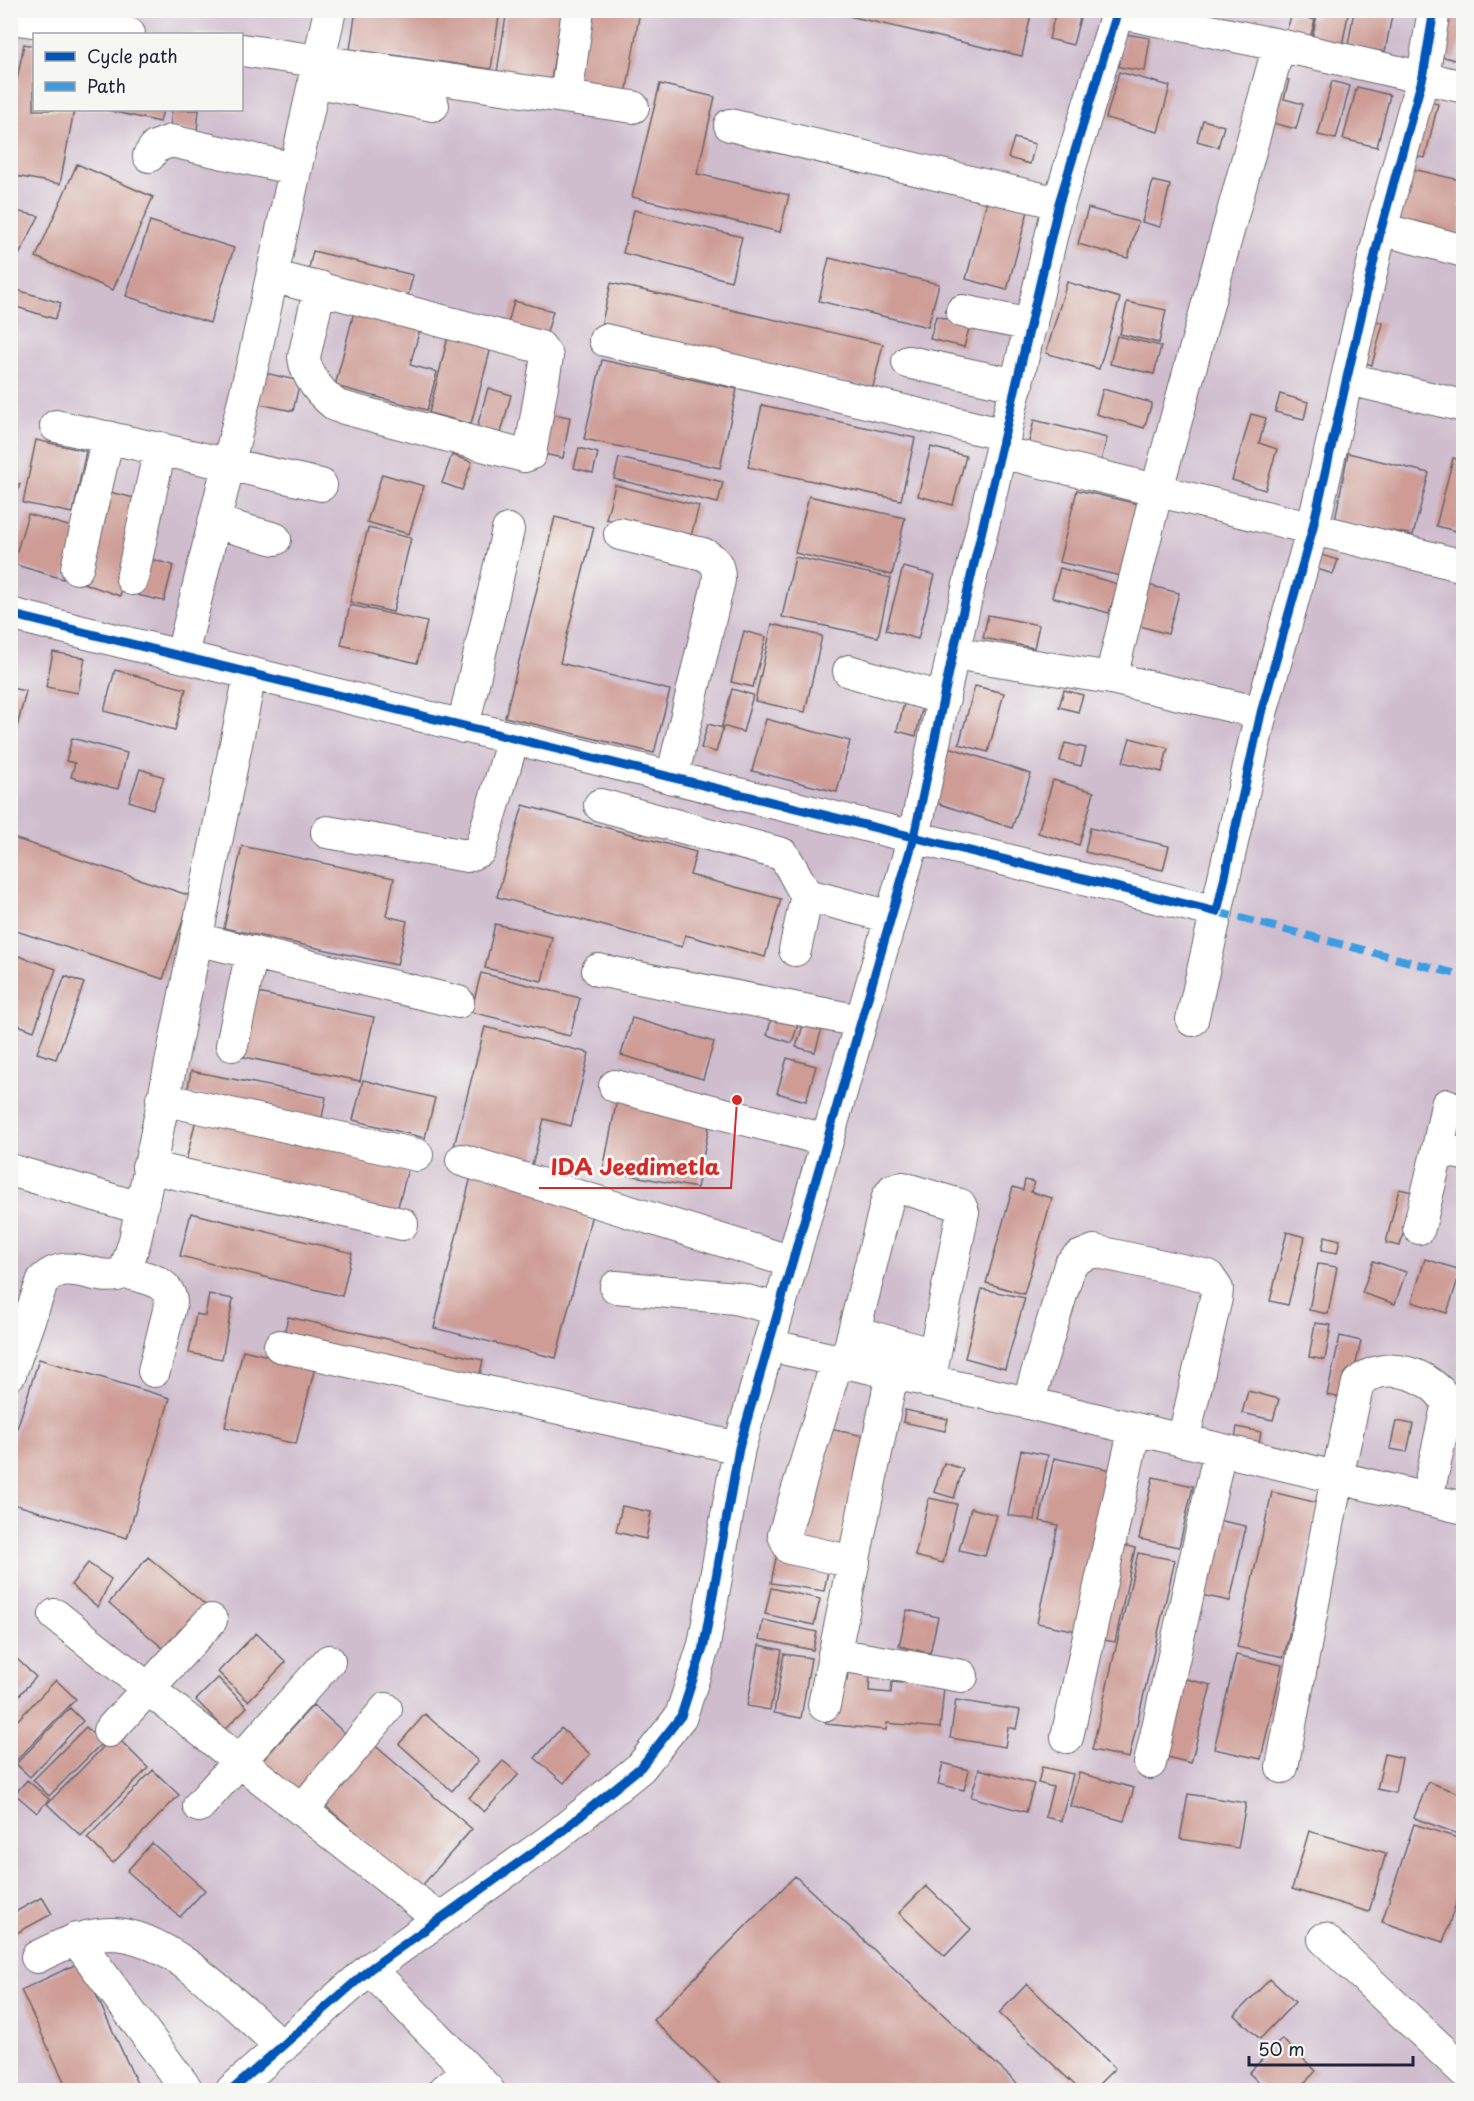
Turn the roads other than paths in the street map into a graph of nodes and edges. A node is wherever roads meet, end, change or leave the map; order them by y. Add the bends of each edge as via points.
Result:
1 (330, 10) edge
2 (578, 10) edge
3 (1434, 10) edge
4 (1118, 11) edge
5 (10, 18) edge
6 (122, 33) edge
7 (1279, 45) junction
8 (243, 50) edge
9 (317, 71) junction
10 (1423, 76) junction
11 (1464, 87) edge
12 (566, 97) junction
13 (433, 105) dead end
14 (633, 107) dead end
15 (730, 124) dead end
16 (150, 156) dead end
17 (295, 169) junction
18 (1059, 203) junction
19 (1382, 229) junction
20 (1464, 251) edge
21 (272, 276) junction
22 (320, 287) junction
23 (962, 311) dead end
24 (1031, 325) junction
25 (605, 340) dead end
26 (908, 362) dead end
27 (1348, 379) junction
28 (1017, 385) junction
29 (1464, 406) edge
30 (56, 426) dead end
31 (108, 437) junction
32 (1003, 444) junction
33 (160, 448) junction
34 (228, 463) junction
35 (321, 485) dead end
36 (1157, 489) junction
37 (214, 522) junction
38 (508, 531) dead end
39 (1312, 531) junction
40 (620, 534) dead end
41 (274, 538) dead end
42 (1464, 566) edge
43 (77, 568) dead end
44 (132, 579) dead end
45 (10, 614) edge
46 (953, 653) junction
47 (182, 655) junction
48 (849, 671) dead end
49 (250, 675) junction
50 (1111, 678) junction
51 (944, 699) junction
52 (1261, 713) junction
53 (463, 727) junction
54 (513, 739) junction
55 (672, 778) junction
56 (600, 805) dead end
57 (327, 832) dead end
58 (914, 837) junction
59 (807, 895) junction
60 (1217, 912) junction
61 (891, 917) junction
62 (196, 939) junction
63 (795, 950) dead end
64 (252, 952) junction
65 (598, 970) dead end
66 (458, 1002) dead end
67 (1192, 1020) dead end
68 (860, 1021) junction
69 (232, 1046) dead end
70 (615, 1086) dead end
71 (162, 1099) junction
72 (1447, 1105) dead end
73 (826, 1140) junction
74 (1451, 1151) edge
75 (417, 1155) dead end
76 (462, 1160) dead end
77 (148, 1167) junction
78 (10, 1170) edge
79 (140, 1208) junction
80 (402, 1224) dead end
81 (1419, 1228) dead end
82 (745, 1247) junction
83 (792, 1262) junction
84 (125, 1272) junction
85 (616, 1287) dead end
86 (735, 1298) junction
87 (778, 1309) junction
88 (854, 1332) junction
89 (768, 1345) junction
90 (280, 1346) dead end
91 (842, 1362) junction
92 (932, 1368) junction
93 (154, 1371) dead end
94 (10, 1374) edge
95 (892, 1374) junction
96 (1456, 1396) edge
97 (1028, 1403) junction
98 (1134, 1431) junction
99 (1183, 1441) junction
100 (739, 1448) junction
101 (1220, 1450) junction
102 (1337, 1477) junction
103 (1427, 1498) junction
104 (1464, 1508) edge
105 (854, 1562) junction
106 (56, 1615) dead end
107 (211, 1620) dead end
108 (834, 1654) junction
109 (329, 1661) dead end
110 (962, 1676) dead end
111 (149, 1688) junction
112 (824, 1705) dead end
113 (386, 1709) dead end
114 (109, 1731) dead end
115 (1067, 1737) dead end
116 (241, 1760) junction
117 (1150, 1763) dead end
118 (1282, 1767) dead end
119 (198, 1806) dead end
120 (303, 1809) junction
121 (438, 1918) junction
122 (76, 1939) junction
123 (1324, 1939) dead end
124 (37, 1957) dead end
125 (370, 1969) junction
126 (282, 2047) junction
127 (1464, 2071) edge
128 (478, 2081) edge
129 (187, 2091) edge
130 (232, 2091) edge
131 (444, 2091) edge

1 - 9 street
2 - 12 street
3 - 10 street
4 - 7 street
4 - 18 street
5 - 6 street
7 - 10 street
7 - 36 street
8 - 9 street
9 - 12 street
9 - 13 street
9 - 17 street
10 - 11 street
10 - 19 street
12 - 14 street
15 - 18 street
16 - 17 street via 155,147 171,141
17 - 21 street
18 - 24 street
19 - 20 street
19 - 27 street
21 - 22 street
21 - 34 street
22 - 22 street via 540,347 547,357 530,454 524,456 337,406 325,397 305,368 304,357
23 - 24 street
24 - 28 street
25 - 32 street
26 - 28 street
27 - 29 street
27 - 39 street
28 - 32 street
30 - 31 street
31 - 33 street
31 - 43 street
32 - 36 street
32 - 46 street
33 - 34 street
33 - 44 street
34 - 35 street
34 - 37 street
36 - 39 street
36 - 50 street
37 - 41 street
37 - 47 street
38 - 53 street
39 - 42 street
39 - 52 street
40 - 55 street via 703,554 713,558 718,568 719,580
45 - 47 street
46 - 50 street
46 - 51 street
47 - 49 street
48 - 51 street
49 - 53 street
49 - 62 street
50 - 52 street
51 - 58 street
52 - 60 street
53 - 54 street
54 - 55 street
54 - 57 street via 480,850 475,854 467,856
55 - 58 street
56 - 59 street via 782,855
58 - 60 street
58 - 61 street
59 - 61 street
59 - 63 street
60 - 67 street
61 - 68 street
62 - 64 street
62 - 71 street
64 - 66 street
64 - 69 street
65 - 68 street
68 - 73 street
70 - 73 street
71 - 75 street
71 - 77 street
72 - 74 street
73 - 83 street
74 - 81 street
76 - 82 street
77 - 79 street
77 - 80 street
78 - 79 street
79 - 84 street
82 - 83 street
82 - 86 street
83 - 87 street
84 - 93 street via 162,1283 170,1292
84 - 94 street via 117,1276 62,1269 52,1272 43,1280
85 - 86 street
86 - 87 street
87 - 89 street
88 - 91 street
88 - 92 street
88 - 92 street via 888,1197 893,1191 903,1188 960,1205 963,1212
89 - 91 street
89 - 100 street
90 - 100 street
91 - 95 street
91 - 105 street via 784,1534 790,1548
92 - 95 street
92 - 97 street
95 - 105 street
96 - 102 street via 1405,1374 1377,1370 1365,1377 1358,1383
96 - 103 street
97 - 98 street
97 - 99 street via 1070,1266 1077,1258 1094,1251 1208,1276 1217,1289 1216,1298
98 - 99 street
98 - 115 street
99 - 101 street
100 - 121 street via 704,1645 681,1716 640,1767 556,1836
101 - 102 street
101 - 117 street
102 - 103 street
102 - 118 street
103 - 104 street
105 - 108 street
106 - 111 street
107 - 111 street
108 - 110 street
108 - 112 street
109 - 116 street
111 - 114 street
111 - 116 street
113 - 120 street
116 - 119 street
116 - 120 street
120 - 121 street
121 - 125 street
122 - 124 street
122 - 126 street via 113,1934 180,1958
122 - 129 street
123 - 127 street
125 - 126 street
125 - 128 street
126 - 130 street
128 - 131 street

